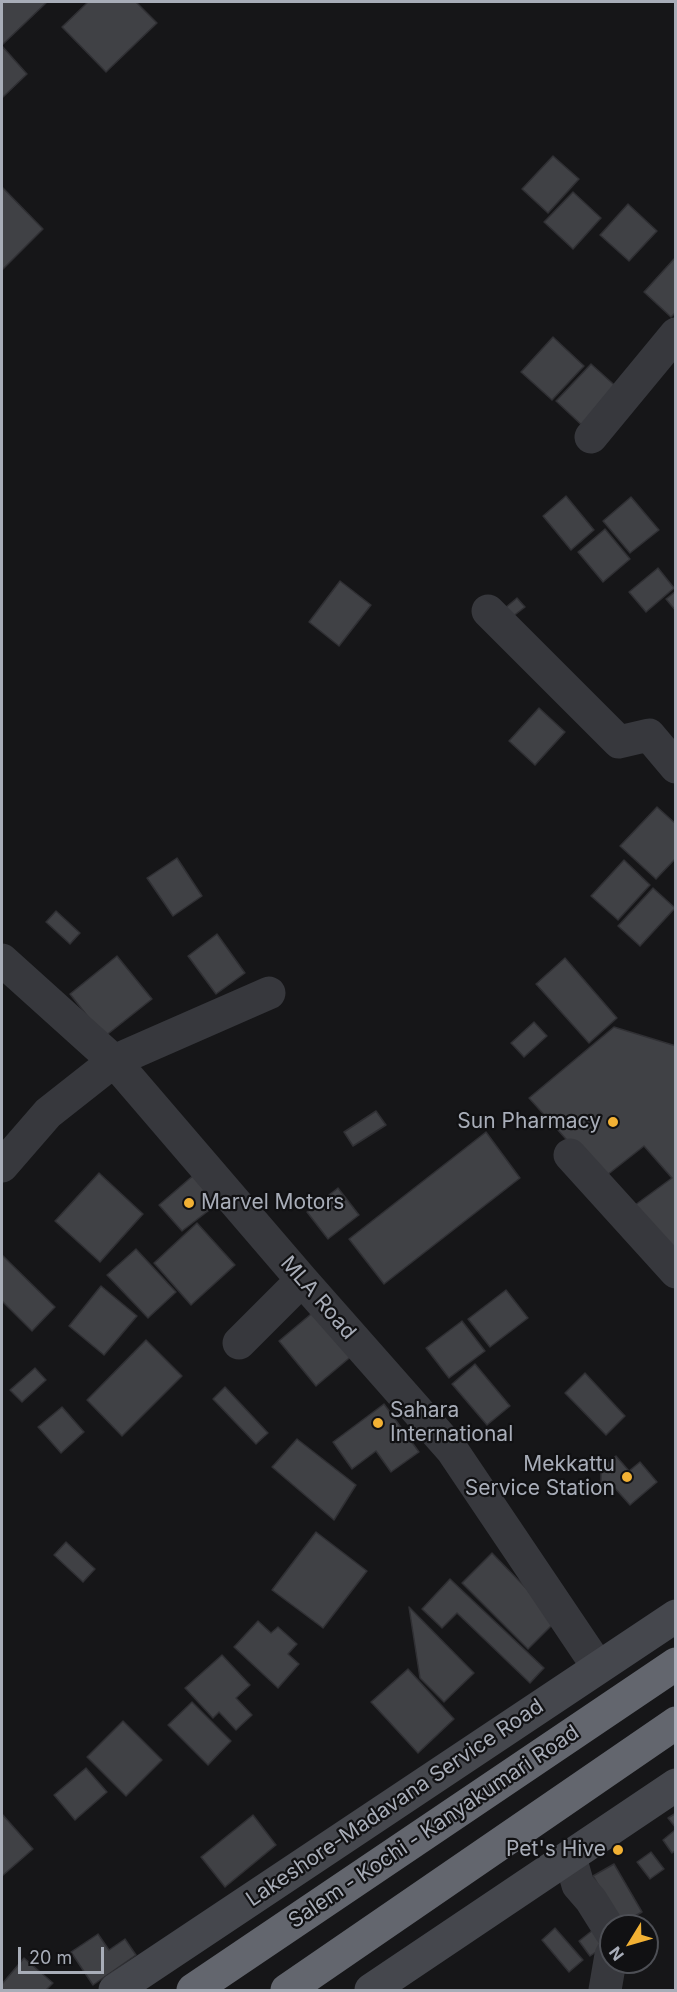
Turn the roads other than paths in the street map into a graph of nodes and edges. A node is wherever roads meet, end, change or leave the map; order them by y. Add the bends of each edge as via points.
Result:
1 (675, 334) edge
2 (591, 437) dead end
3 (488, 611) dead end
4 (675, 767) edge
5 (2, 960) edge
6 (269, 993) dead end
7 (114, 1061) junction
8 (570, 1155) dead end
9 (2, 1166) edge
10 (675, 1272) edge
11 (302, 1280) junction
12 (238, 1343) dead end
13 (675, 1616) edge
14 (675, 1664) edge
15 (598, 1667) junction
16 (675, 1723) edge
17 (675, 1785) edge
18 (570, 1857) junction
19 (600, 1914) edge
20 (608, 1974) edge
21 (115, 1990) edge
22 (193, 1990) edge
23 (287, 1990) edge
24 (371, 1990) edge
25 (605, 1990) edge

1 - 2 street
3 - 4 street via 619,742 649,735
5 - 7 street, MLA Road
6 - 7 street
7 - 9 street via 48,1113
7 - 11 street, MLA Road
8 - 10 street
11 - 12 street
11 - 15 street, MLA Road via 452,1450
13 - 15 street, Lakeshore-Madavana Service Road
14 - 22 highway, Salem - Kochi - Kanyakumari Road
15 - 21 street, Lakeshore-Madavana Service Road
16 - 23 highway
17 - 18 street
18 - 19 street via 578,1885
18 - 24 street
20 - 25 street

